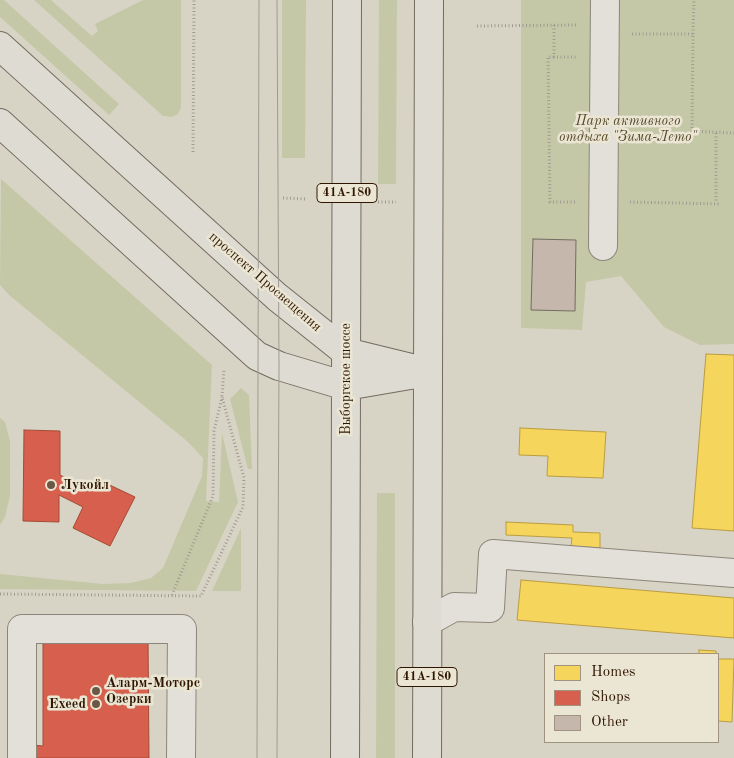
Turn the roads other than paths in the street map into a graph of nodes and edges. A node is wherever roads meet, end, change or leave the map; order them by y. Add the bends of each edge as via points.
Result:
1 (347, 0) edge
2 (429, 0) edge
3 (605, 29) edge
4 (0, 46) edge
5 (0, 123) edge
6 (603, 246) dead end
7 (346, 352) junction
8 (428, 372) junction
9 (346, 386) junction
10 (734, 573) edge
11 (427, 622) junction
12 (22, 758) edge
13 (182, 758) edge
14 (345, 758) edge
15 (427, 758) edge

1 - 7 main road, Выборгское шоссе / 41А-180
2 - 8 main road, 41А-180
3 - 6 lane
4 - 7 main road, проспект Просвещения via 272,292
5 - 9 main road via 257,356
7 - 8 main road, проспект Просвещения
7 - 9 main road, Выборгское шоссе / 41А-180
8 - 9 main road
8 - 11 main road, 41А-180
9 - 14 main road, Выборгское шоссе / 41А-180
10 - 11 lane via 493,554 490,608 454,607
11 - 15 main road, 41А-180
12 - 13 lane via 22,629 182,629

